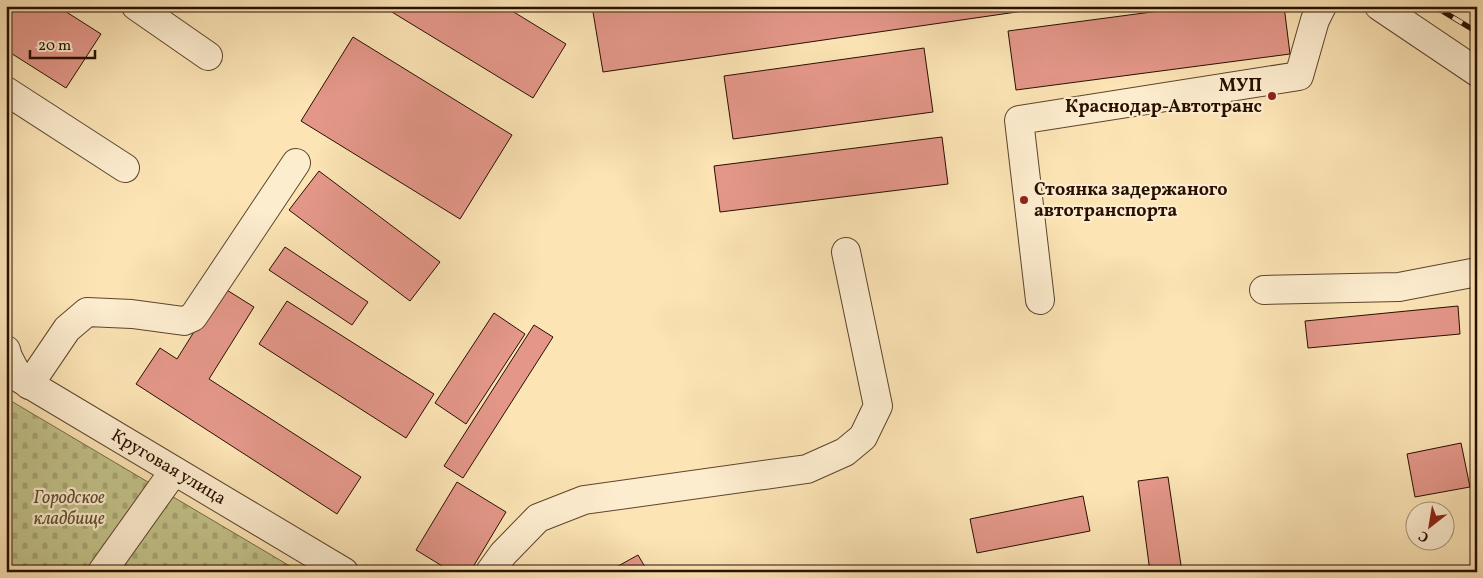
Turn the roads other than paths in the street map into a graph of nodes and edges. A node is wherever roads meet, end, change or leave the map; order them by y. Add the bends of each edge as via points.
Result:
1 (136, 6) edge
2 (1322, 6) edge
3 (1379, 6) edge
4 (208, 56) dead end
5 (1477, 72) edge
6 (6, 91) edge
7 (296, 163) dead end
8 (125, 168) dead end
9 (846, 252) dead end
10 (1477, 272) edge
11 (1264, 290) dead end
12 (1040, 300) dead end
13 (6, 350) edge
14 (29, 385) junction
15 (174, 471) junction
16 (102, 572) edge
17 (344, 572) edge
18 (490, 572) edge

1 - 4 street
2 - 12 street via 1314,20 1299,76 1019,120
3 - 5 street
6 - 8 street
7 - 14 street via 193,317 184,320 87,312 67,329
9 - 18 street via 878,406 863,437 845,452 807,469 584,500 538,518
10 - 11 street via 1399,287
13 - 14 street, Круговая улица via 19,378
14 - 15 street, Круговая улица
15 - 16 street
15 - 17 street, Круговая улица

